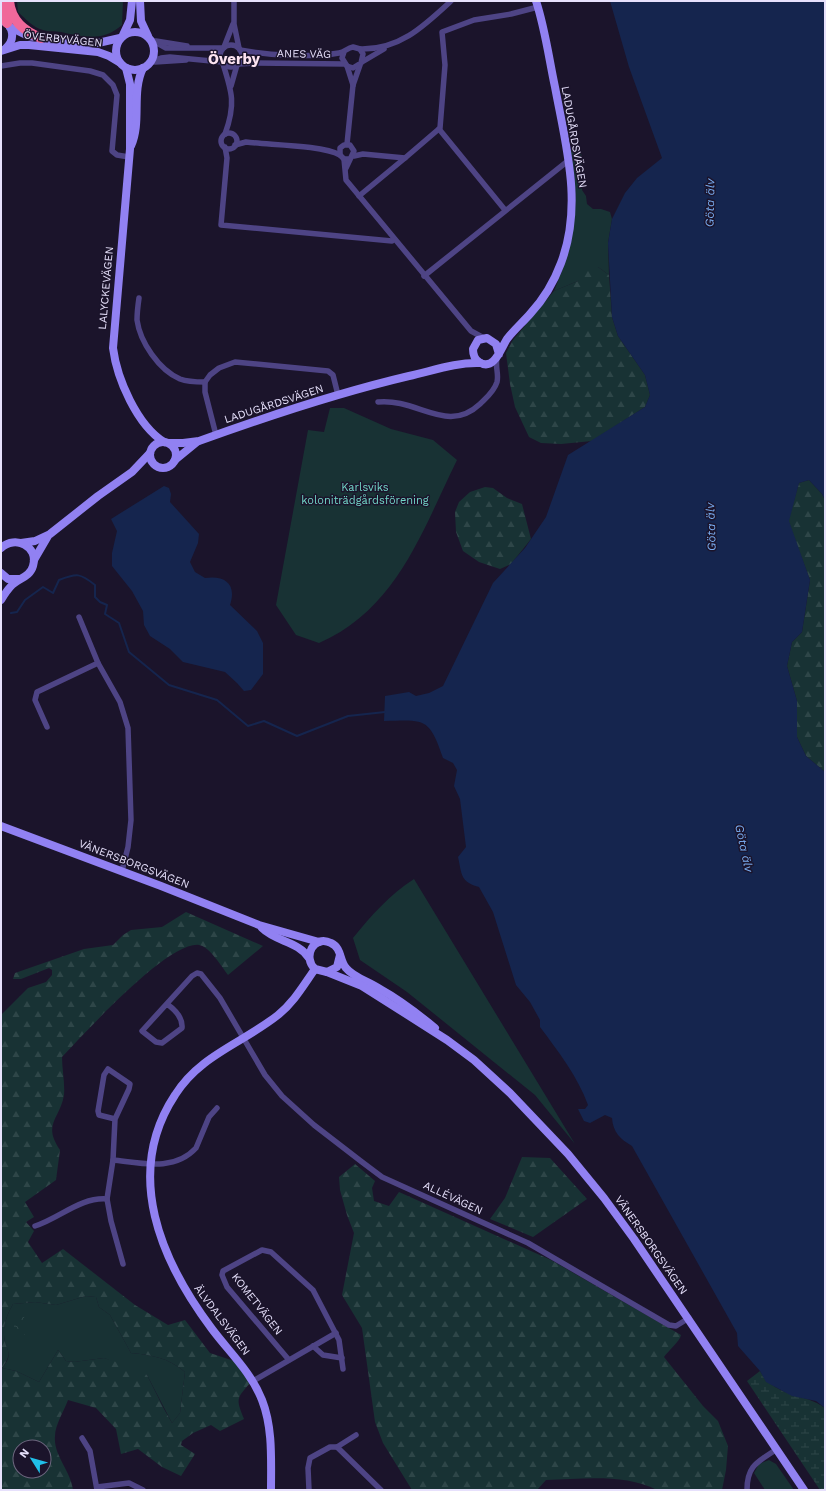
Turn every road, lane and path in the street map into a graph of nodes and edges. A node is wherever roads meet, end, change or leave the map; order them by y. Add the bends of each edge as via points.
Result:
1 (3, 1) edge
2 (9, 1) edge
3 (132, 1) edge
4 (140, 1) edge
5 (234, 1) edge
6 (451, 1) edge
7 (537, 4) edge
8 (6, 23) edge
9 (234, 24) junction
10 (122, 37) junction
11 (41, 38) junction
12 (149, 38) junction
13 (388, 47) junction
14 (224, 48) junction
15 (239, 49) junction
16 (3, 50) edge
17 (360, 50) junction
18 (344, 52) junction
19 (119, 62) junction
20 (223, 63) junction
21 (361, 63) junction
22 (147, 65) junction
23 (237, 65) junction
24 (346, 65) junction
25 (1, 66) edge
26 (126, 68) junction
27 (353, 85) junction
28 (231, 86) junction
29 (230, 119) junction
30 (439, 129) junction
31 (225, 134) junction
32 (234, 136) junction
33 (246, 142) junction
34 (347, 144) junction
35 (233, 146) junction
36 (225, 147) junction
37 (341, 147) junction
38 (354, 148) junction
39 (330, 151) junction
40 (129, 153) junction
41 (363, 154) junction
42 (347, 157) junction
43 (227, 158) junction
44 (405, 158) junction
45 (569, 160) junction
46 (359, 196) junction
47 (505, 210) junction
48 (394, 239) junction
49 (424, 276) junction
50 (139, 298) dead end
51 (471, 331) junction
52 (512, 332) junction
53 (484, 338) junction
54 (493, 340) junction
55 (474, 347) junction
56 (498, 356) junction
57 (483, 364) junction
58 (457, 365) junction
59 (495, 369) junction
60 (205, 382) junction
61 (338, 395) junction
62 (378, 402) dead end
63 (144, 422) junction
64 (216, 434) junction
65 (200, 441) junction
66 (167, 442) junction
67 (150, 452) junction
68 (175, 460) junction
69 (157, 467) junction
70 (132, 472) junction
71 (50, 534) junction
72 (21, 543) junction
73 (2, 546) edge
74 (34, 560) junction
75 (1, 574) edge
76 (20, 579) junction
77 (1, 600) edge
78 (79, 617) dead end
79 (98, 663) junction
80 (47, 727) dead end
81 (1, 826) edge
82 (122, 871) junction
83 (258, 925) junction
84 (319, 942) junction
85 (340, 956) junction
86 (309, 958) junction
87 (315, 969) junction
88 (327, 972) junction
89 (167, 1004) junction
90 (244, 1038) junction
91 (447, 1040) junction
92 (217, 1108) dead end
93 (116, 1119) junction
94 (113, 1160) junction
95 (151, 1164) junction
96 (108, 1199) junction
97 (35, 1226) dead end
98 (123, 1264) dead end
99 (689, 1318) junction
100 (336, 1333) junction
101 (314, 1346) junction
102 (342, 1358) junction
103 (289, 1360) junction
104 (344, 1369) dead end
105 (253, 1381) junction
106 (356, 1435) dead end
107 (82, 1438) dead end
108 (337, 1447) junction
109 (777, 1449) junction
110 (97, 1488) edge
111 (144, 1490) edge
112 (272, 1490) edge
113 (309, 1490) edge
114 (381, 1490) edge
115 (747, 1490) edge
116 (804, 1490) edge

1 - 8 highway
2 - 11 highway via 19,25
3 - 10 main road, ÖVERBYVÄGEN via 130,20
4 - 12 main road via 141,21
5 - 9 street
6 - 13 street via 406,38
7 - 30 street via 511,14 474,20 442,32 445,65
7 - 45 main road, LADUGÅRDSVÄGEN
8 - 11 main road, ÖVERBYVÄGEN via 21,34
8 - 16 main road, ÖVERBYVÄGEN via 12,39
9 - 14 street
9 - 15 street
10 - 11 main road, ÖVERBYVÄGEN via 98,44
10 - 12 main road, ÖVERBYVÄGEN via 137,31
10 - 19 main road, ÖVERBYVÄGEN via 116,48
12 - 14 street via 195,48
12 - 22 main road via 154,52
13 - 17 street
13 - 21 street
14 - 15 street via 232,45
14 - 20 street via 220,55
15 - 18 street, ANES VÄG via 257,53 322,55
15 - 23 street via 242,56
16 - 19 main road, ÖVERBYVÄGEN via 20,45 48,47 103,53
17 - 18 street via 350,47
17 - 21 street via 363,57
18 - 24 street via 342,58
19 - 26 main road, ÖVERBYVÄGEN
20 - 22 street via 190,59
20 - 23 street via 228,66
20 - 28 street
21 - 24 street via 353,68
21 - 27 street
22 - 26 main road via 133,70
22 - 40 main road via 138,80 135,132
23 - 24 street, ANES VÄG via 256,62
23 - 28 street
24 - 27 street
25 - 40 street via 32,63 104,75 113,85 117,95 112,151 118,155
26 - 40 main road via 130,79
27 - 34 street
28 - 29 street via 233,97
29 - 31 street
29 - 32 street
30 - 44 street
30 - 47 street
31 - 32 street
31 - 36 street via 221,141
32 - 33 street
32 - 35 street
33 - 35 street
33 - 39 street
34 - 37 street
34 - 38 street
35 - 36 street
35 - 43 street
36 - 43 street
37 - 39 street
37 - 42 street
38 - 41 street
38 - 42 street
39 - 42 street
40 - 63 main road, LALYCKEVÄGEN via 113,348 121,380
41 - 42 street
41 - 44 street
42 - 46 street via 346,180
43 - 48 street via 221,225 392,241
44 - 46 street
45 - 47 street
45 - 52 main road, LADUGÅRDSVÄGEN via 572,216 563,258 545,294
46 - 48 street
47 - 49 street
48 - 49 street
49 - 51 street
50 - 60 street via 139,330 152,354 166,370 179,378
51 - 53 street
51 - 55 street
52 - 54 main road, LADUGÅRDSVÄGEN
52 - 56 main road, LADUGÅRDSVÄGEN
53 - 54 main road
53 - 55 main road
54 - 56 main road via 498,346
55 - 57 main road via 474,358
55 - 58 main road
56 - 57 main road via 493,362
56 - 59 street
57 - 58 main road, LADUGÅRDSVÄGEN
57 - 59 street
58 - 61 main road, LADUGÅRDSVÄGEN
59 - 62 street via 497,380 494,389 465,416 446,417 402,403
60 - 61 street, LADUGÅRDSVÄGEN via 220,368 235,362 328,371 333,375
60 - 64 street, LADUGÅRDSVÄGEN via 205,392
61 - 64 main road, LADUGÅRDSVÄGEN
63 - 66 main road, LALYCKEVÄGEN via 154,435
63 - 67 main road, LALYCKEVÄGEN
64 - 65 main road, LADUGÅRDSVÄGEN
65 - 66 main road, LADUGÅRDSVÄGEN
65 - 68 main road, LADUGÅRDSVÄGEN
66 - 67 main road, LADUGÅRDSVÄGEN via 157,443
66 - 68 main road via 175,450
67 - 69 main road via 152,462
67 - 70 main road, LADUGÅRDSVÄGEN
68 - 69 main road, LADUGÅRDSVÄGEN via 166,468
69 - 70 main road, LADUGÅRDSVÄGEN
70 - 71 main road, LADUGÅRDSVÄGEN
71 - 72 main road, LADUGÅRDSVÄGEN via 35,541
71 - 74 main road, LADUGÅRDSVÄGEN
72 - 73 main road via 13,542
72 - 74 main road via 30,549
74 - 76 main road via 29,573
75 - 76 main road via 8,578
76 - 77 main road
78 - 79 street
79 - 80 street via 37,692 35,700
79 - 82 street via 120,702 128,728 131,820
81 - 82 main road, VÄNERSBORGSVÄGEN
82 - 83 main road, VÄNERSBORGSVÄGEN
83 - 84 main road, VÄNERSBORGSVÄGEN
83 - 86 main road, VÄNERSBORGSVÄGEN via 281,940 300,947
84 - 85 main road, VÄNERSBORGSVÄGEN via 327,941 334,944
84 - 86 main road via 311,948
85 - 88 main road via 337,967
85 - 91 main road, VÄNERSBORGSVÄGEN via 347,969 398,1000
86 - 87 main road, VÄNERSBORGSVÄGEN
87 - 88 main road, VÄNERSBORGSVÄGEN
87 - 90 main road, ÄLVDALSVÄGEN via 294,1000 272,1020
88 - 91 main road, VÄNERSBORGSVÄGEN via 362,986
89 - 89 street via 142,1031 156,1042 162,1043 182,1028 182,1023
89 - 90 street, ALLÉVÄGEN via 192,976 201,974 220,998
90 - 95 main road, ÄLVDALSVÄGEN via 206,1060 184,1082 163,1115
90 - 99 street, ALLÉVÄGEN via 265,1075 282,1096 314,1125 382,1177 528,1243 669,1325 676,1326
91 - 99 main road, VÄNERSBORGSVÄGEN via 474,1060 510,1093 568,1154 604,1198
92 - 95 street via 209,1117 192,1152 170,1164
93 - 93 street via 130,1084 108,1069 104,1075 98,1111 99,1115
93 - 94 street
94 - 95 street
94 - 96 street
95 - 105 main road, ÄLVDALSVÄGEN via 152,1203 169,1258 191,1300
96 - 97 street via 84,1202 51,1221
96 - 98 street via 111,1221
99 - 109 main road, VÄNERSBORGSVÄGEN
100 - 101 street
100 - 102 street, KOMETVÄGEN
100 - 103 street, KOMETVÄGEN via 314,1290 271,1252 262,1250 223,1271 222,1276 227,1287
101 - 102 street via 323,1355
101 - 103 street
102 - 104 street, KOMETVÄGEN
103 - 105 street
105 - 112 main road, ÄLVDALSVÄGEN via 268,1416
106 - 108 street
107 - 110 street via 90,1451
108 - 113 street via 330,1447 310,1458
108 - 114 street
109 - 115 street via 753,1466 747,1478
109 - 116 main road, VÄNERSBORGSVÄGEN
110 - 111 street via 129,1483

